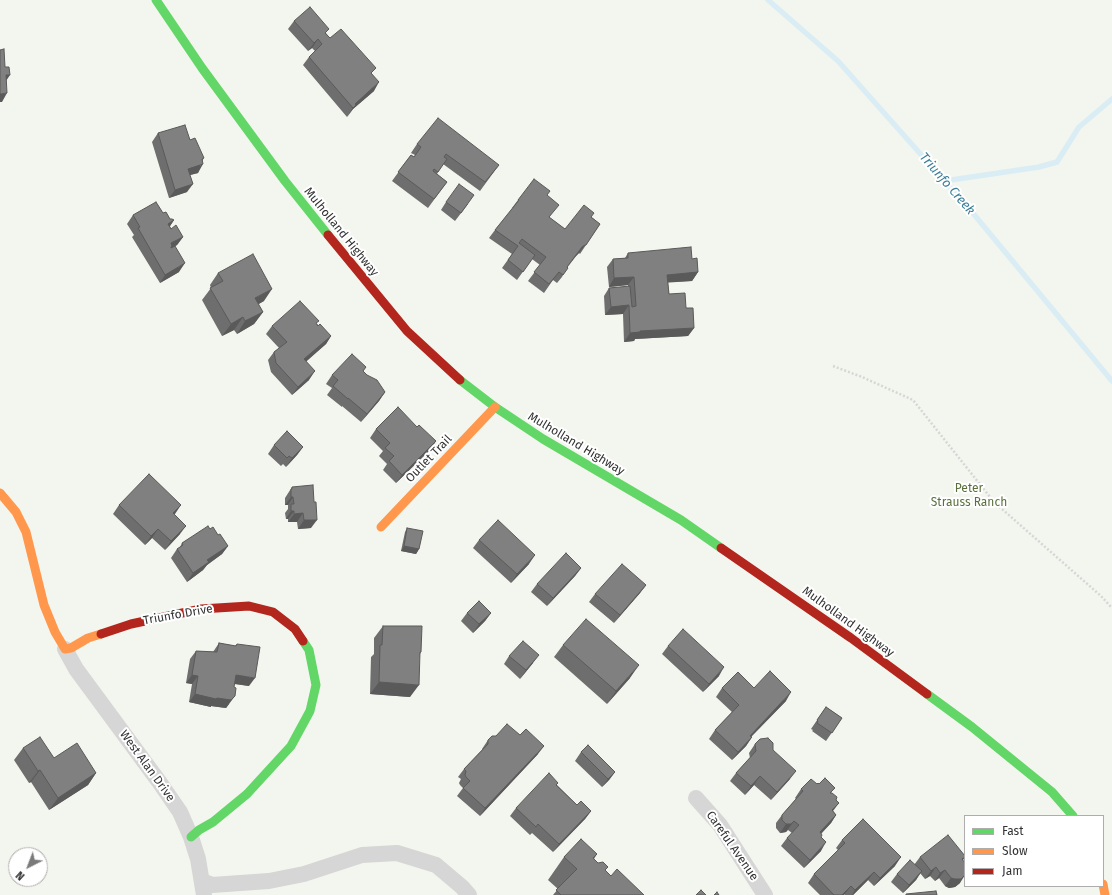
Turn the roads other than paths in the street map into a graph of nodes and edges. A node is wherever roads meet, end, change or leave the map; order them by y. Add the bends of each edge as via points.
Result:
1 (156, 0) edge
2 (495, 407) junction
3 (0, 493) edge
4 (381, 527) dead end
5 (65, 649) junction
6 (696, 798) dead end
7 (1071, 815) edge
8 (191, 837) junction
9 (203, 888) edge
10 (469, 895) edge
11 (765, 895) edge

1 - 2 main road, Mulholland Highway via 202,68 285,181 354,268 407,331 460,380
2 - 4 main road, Outlet Trail
2 - 7 main road, Mulholland Highway via 543,439 681,520 851,638 972,727 1052,792
3 - 5 main road via 16,512 26,532 44,605
5 - 8 street, West Alan Drive via 76,669 164,788 180,812
5 - 8 main road, Triunfo Drive via 88,638 131,624 201,609 249,606 273,612 295,629 310,650 316,685 310,711 291,746 247,794
6 - 11 street, Careful Avenue via 720,825
8 - 9 street, West Alan Drive
9 - 10 street via 212,885 269,881 304,874 362,855 396,853 436,866

